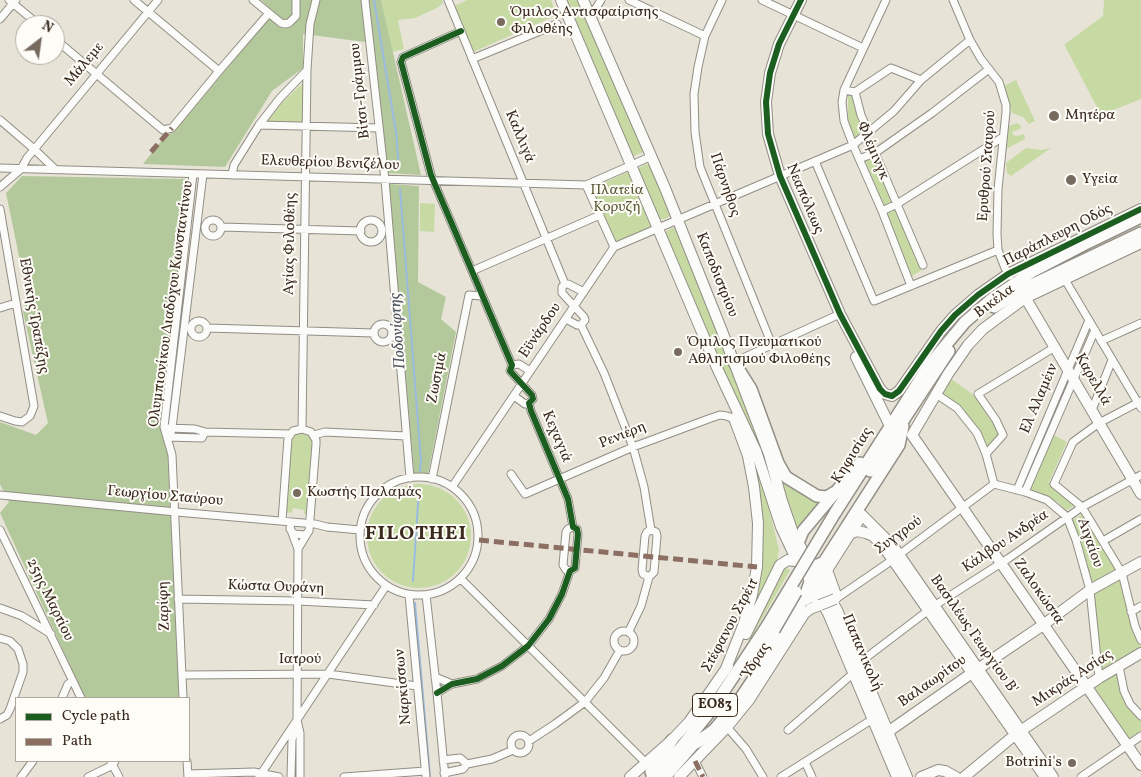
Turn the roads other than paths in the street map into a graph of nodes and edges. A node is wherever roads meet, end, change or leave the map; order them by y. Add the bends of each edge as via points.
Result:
1 (134, 0) edge
2 (158, 0) edge
3 (253, 0) edge
4 (296, 0) edge
5 (316, 0) edge
6 (365, 0) edge
7 (448, 0) edge
8 (561, 0) edge
9 (583, 0) edge
10 (601, 0) edge
11 (629, 0) edge
12 (722, 0) edge
13 (762, 0) edge
14 (795, 0) edge
15 (801, 0) edge
16 (886, 0) edge
17 (953, 0) edge
18 (13, 1) edge
19 (148, 12) junction
20 (269, 13) junction
21 (791, 14) junction
22 (28, 15) edge
23 (591, 16) junction
24 (0, 19) edge
25 (557, 24) dead end
26 (461, 31) junction
27 (705, 36) junction
28 (970, 40) junction
29 (65, 47) edge
30 (863, 48) junction
31 (472, 59) junction
32 (989, 69) junction
33 (307, 70) junction
34 (218, 71) junction
35 (96, 73) junction
36 (921, 80) junction
37 (844, 90) junction
38 (855, 92) junction
39 (0, 120) edge
40 (260, 125) junction
41 (307, 127) junction
42 (378, 128) junction
43 (868, 132) junction
44 (1003, 137) junction
45 (853, 145) junction
46 (34, 149) junction
47 (875, 154) junction
48 (652, 156) junction
49 (859, 159) junction
50 (815, 162) junction
51 (631, 164) junction
52 (0, 168) edge
53 (21, 169) junction
54 (56, 170) junction
55 (193, 174) junction
56 (203, 174) junction
57 (232, 175) junction
58 (306, 177) junction
59 (777, 178) junction
60 (385, 180) junction
61 (434, 181) junction
62 (524, 184) junction
63 (586, 186) junction
64 (0, 187) edge
65 (897, 204) junction
66 (714, 205) junction
67 (0, 210) edge
68 (882, 211) junction
69 (1140, 213) edge
70 (600, 215) junction
71 (678, 220) junction
72 (221, 227) dead end
73 (658, 228) junction
74 (305, 229) junction
75 (385, 230) junction
76 (361, 231) junction
77 (2, 233) edge
78 (1141, 233) edge
79 (546, 239) junction
80 (1137, 241) edge
81 (614, 247) junction
82 (998, 250) junction
83 (923, 264) dead end
84 (472, 272) junction
85 (1064, 278) junction
86 (564, 284) junction
87 (911, 286) junction
88 (1017, 286) junction
89 (584, 292) junction
90 (482, 296) junction
91 (16, 303) junction
92 (575, 306) junction
93 (0, 308) edge
94 (838, 315) junction
95 (566, 319) junction
96 (1089, 320) junction
97 (1141, 324) edge
98 (581, 325) junction
99 (207, 328) dead end
100 (303, 330) junction
101 (1095, 330) junction
102 (374, 333) junction
103 (395, 333) junction
104 (1101, 341) junction
105 (772, 345) junction
106 (1055, 347) junction
107 (1112, 360) junction
108 (734, 362) junction
109 (512, 364) junction
110 (1068, 369) junction
111 (718, 370) junction
112 (530, 371) junction
113 (1074, 379) junction
114 (522, 384) junction
115 (936, 394) junction
116 (887, 395) joint
117 (514, 396) junction
118 (529, 403) junction
119 (1140, 404) edge
120 (1092, 410) junction
121 (0, 416) edge
122 (734, 419) junction
123 (904, 419) junction
124 (1099, 423) junction
125 (164, 427) junction
126 (172, 428) junction
127 (302, 429) junction
128 (888, 429) junction
129 (205, 432) junction
130 (290, 434) junction
131 (314, 435) junction
132 (912, 435) joint
133 (406, 436) junction
134 (167, 437) junction
135 (633, 447) junction
136 (986, 454) junction
137 (883, 471) junction
138 (511, 474) dead end
139 (560, 477) junction
140 (1137, 477) edge
141 (410, 478) junction
142 (432, 478) junction
143 (994, 484) junction
144 (452, 487) junction
145 (1017, 490) junction
146 (835, 492) junction
147 (1025, 492) junction
148 (1141, 494) edge
149 (0, 495) edge
150 (1082, 507) junction
151 (962, 509) junction
152 (176, 512) junction
153 (838, 515) junction
154 (862, 515) junction
155 (1067, 517) junction
156 (1141, 519) edge
157 (282, 521) junction
158 (291, 522) junction
159 (310, 523) junction
160 (327, 527) junction
161 (573, 527) junction
162 (781, 527) junction
163 (0, 530) edge
164 (360, 530) junction
165 (651, 530) junction
166 (291, 532) junction
167 (307, 534) junction
168 (850, 534) junction
169 (1103, 541) junction
170 (798, 542) junction
171 (298, 549) junction
172 (896, 557) junction
173 (797, 561) junction
174 (1141, 562) edge
175 (1000, 564) junction
176 (811, 565) junction
177 (825, 566) junction
178 (777, 569) junction
179 (570, 571) junction
180 (1122, 573) junction
181 (649, 577) junction
182 (460, 579) junction
183 (816, 582) junction
184 (386, 586) junction
185 (1090, 590) junction
186 (409, 595) junction
187 (426, 596) junction
188 (836, 598) junction
189 (178, 599) junction
190 (298, 601) junction
191 (802, 601) junction
192 (820, 604) junction
193 (374, 605) junction
194 (1141, 606) edge
195 (0, 608) edge
196 (931, 608) junction
197 (1131, 612) junction
198 (1043, 625) junction
199 (771, 628) junction
200 (629, 632) junction
201 (51, 634) junction
202 (0, 638) edge
203 (1141, 640) edge
204 (528, 646) junction
205 (620, 650) junction
206 (1141, 653) edge
207 (863, 660) junction
208 (1119, 666) junction
209 (725, 671) junction
210 (975, 671) junction
211 (298, 674) junction
212 (328, 674) junction
213 (182, 675) junction
214 (849, 676) junction
215 (435, 677) junction
216 (1100, 678) junction
217 (73, 681) junction
218 (452, 684) junction
219 (417, 686) junction
220 (1086, 687) junction
221 (437, 693) junction
222 (62, 697) edge
223 (81, 697) edge
224 (183, 697) edge
225 (585, 702) junction
226 (1141, 716) edge
227 (0, 719) edge
228 (297, 720) junction
229 (868, 722) junction
230 (727, 727) junction
231 (892, 729) junction
232 (788, 730) dead end
233 (1018, 732) junction
234 (1141, 736) edge
235 (672, 740) junction
236 (529, 741) junction
237 (892, 742) junction
238 (696, 743) junction
239 (1126, 745) junction
240 (513, 750) junction
241 (443, 760) junction
242 (889, 760) junction
243 (695, 761) junction
244 (32, 762) edge
245 (113, 762) edge
246 (187, 762) edge
247 (805, 762) junction
248 (646, 763) junction
249 (467, 764) junction
250 (1141, 765) edge
251 (425, 774) edge
252 (188, 775) edge
253 (260, 775) edge
254 (444, 775) edge
255 (21, 777) edge
256 (88, 777) edge
257 (119, 777) edge
258 (279, 777) edge
259 (291, 777) edge
260 (300, 777) edge
261 (344, 777) edge
262 (630, 777) edge
263 (647, 777) edge
264 (652, 777) edge
265 (665, 777) edge
266 (679, 777) edge
267 (704, 777) edge
268 (763, 777) edge
269 (781, 777) edge
270 (812, 777) edge
271 (897, 777) edge
272 (907, 777) edge
273 (921, 777) edge
274 (956, 777) edge
275 (964, 777) edge
276 (1045, 777) edge
277 (1053, 777) edge
278 (1080, 777) edge

1 - 19 street
2 - 19 street, Μάλεμε
3 - 20 street
4 - 20 street via 296,16 289,23 281,23
5 - 33 street, Αγίας Φιλοθέης via 310,24
6 - 42 street, Βίτσι-Γράμμου
7 - 26 street, Καλλιγά
8 - 51 street
9 - 23 street, Καποδιστρίου
10 - 23 street
11 - 27 street
12 - 27 street, Πάρνηθος
13 - 21 street
14 - 21 street, Νεαπόλεως
15 - 21 street, Νεαπόλεως
16 - 30 street, Φλέμινγκ
17 - 28 street, Ερυθρού Σταυρού
18 - 22 street
18 - 24 street
19 - 34 street
19 - 35 street, Μάλεμε
20 - 34 street
21 - 30 street
21 - 59 street, Νεαπόλεως via 769,56 761,102 763,142
23 - 48 street, Καποδιστρίου
25 - 31 street
26 - 31 street, Καλλιγά
26 - 61 street, Κεχαγιά via 403,56 401,62
27 - 66 street, Πάρνηθος via 694,94 695,132 700,167
28 - 32 street, Ερυθρού Σταυρού
28 - 36 street
29 - 35 street
30 - 37 street, Φλέμινγκ
31 - 62 street, Καλλιγά
32 - 44 street, Ερυθρού Σταυρού via 999,82 1006,105
32 - 47 street
33 - 40 street
33 - 41 street, Αγίας Φιλοθέης
34 - 35 street via 172,128 163,130
35 - 46 street, Μάλεμε
36 - 38 street via 891,68
36 - 43 street via 894,111
37 - 38 street
37 - 45 street, Φλέμινγκ via 844,121
38 - 43 street
39 - 46 street
40 - 41 street
40 - 57 street via 234,165
41 - 42 street
41 - 58 street, Αγίας Φιλοθέης
42 - 60 street, Βίτσι-Γράμμου
43 - 45 street
44 - 65 street
44 - 82 street, Ερυθρού Σταυρού via 998,189
45 - 49 street, Φλέμινγκ
45 - 50 street
46 - 53 street, Μάλεμε
46 - 54 street
47 - 49 street
47 - 65 street, Φλέμινγκ
48 - 51 street, Ελευθερίου Βενιζέλου
48 - 71 street, Καποδιστρίου
49 - 68 street, Φλέμινγκ
50 - 59 street
50 - 87 street via 874,301
51 - 63 street, Ελευθερίου Βενιζέλου
51 - 73 street
52 - 53 street, Ελευθερίου Βενιζέλου
53 - 54 street, Ελευθερίου Βενιζέλου
53 - 64 street, Μάλεμε
54 - 55 street, Ελευθερίου Βενιζέλου
55 - 56 street, Ελευθερίου Βενιζέλου
55 - 125 street, Ολυμπιονίκου Διαδόχου Κωνσταντίνου
56 - 57 street, Ελευθερίου Βενιζέλου
56 - 126 street, Ολυμπιονίκου Διαδόχου Κωνσταντίνου
57 - 58 street, Ελευθερίου Βενιζέλου
58 - 60 street, Ελευθερίου Βενιζέλου
58 - 74 street, Αγίας Φιλοθέης
59 - 66 street
59 - 94 street, Νεαπόλεως
60 - 61 street, Ελευθερίου Βενιζέλου
60 - 75 street, Βίτσι-Γράμμου
61 - 62 street, Ελευθερίου Βενιζέλου
61 - 84 street, Κεχαγιά
62 - 63 street, Ελευθερίου Βενιζέλου
62 - 79 street, Καλλιγά
63 - 70 street
65 - 68 street
65 - 83 street, Φλέμινγκ
66 - 71 street
66 - 105 street, Πάρνηθος
67 - 77 street, Εθνικής Τραπέζης
68 - 87 street, Φλέμινγκ
69 - 88 main road, Κηφισίας / ΕΟ83 via 1033,271
70 - 79 street
70 - 81 street
71 - 73 street
71 - 108 street, Καποδιστρίου
72 - 74 street
73 - 81 street
73 - 111 street
74 - 76 street
74 - 100 street, Αγίας Φιλοθέης
75 - 76 street via 369,221 363,224
75 - 76 street via 372,242 363,237
75 - 103 street, Βίτσι-Γράμμου
77 - 91 street, Εθνικής Τραπέζης
78 - 80 main road, Κηφισίας / ΕΟ83
79 - 84 street
79 - 86 street, Καλλιγά
80 - 85 street, Βικέλα
80 - 88 main road, Κηφισίας / ΕΟ83
81 - 89 street, Εϋνάρδου
82 - 87 street
82 - 88 street, Ερυθρού Σταυρού
84 - 90 street, Κεχαγιά
85 - 88 street, Βικέλα
85 - 96 street
86 - 89 street
86 - 92 street, Καλλιγά via 561,292
88 - 106 street, Καρελλά
88 - 115 street, Βικέλα via 968,345
88 - 116 street, Παράπλευρη Οδός via 978,295 956,315 899,391
88 - 123 main road, Κηφισίας / ΕΟ83 via 961,337 936,368
88 - 128 main road, Κηφισίας / ΕΟ83 via 983,306 956,331 930,364
89 - 92 street, Εϋνάρδου
90 - 109 street, Κεχαγιά
90 - 142 street, Ζωσιμά via 469,295
91 - 93 street
91 - 121 street, Εθνικής Τραπέζης via 34,401 33,412 22,422
92 - 95 street, Εϋνάρδου
92 - 98 street, Καλλιγά via 585,320
94 - 105 street
94 - 116 street, Νεαπόλεως via 880,389
94 - 128 street, Νεαπόλεως
95 - 98 street
95 - 112 street, Εϋνάρδου
96 - 101 street
96 - 110 street, Ελ Αλαμέιν
97 - 104 street
98 - 135 street, Καλλιγά
99 - 100 street
100 - 102 street
100 - 127 street, Αγίας Φιλοθέης
101 - 104 street
101 - 113 street, Ελ Αλαμέιν
102 - 103 street via 383,342
102 - 103 street via 376,327 385,324
103 - 133 street, Βίτσι-Γράμμου
104 - 107 street
105 - 108 street
106 - 110 street, Καρελλά
106 - 136 street via 978,394 1003,435
107 - 119 street
107 - 120 street
108 - 146 main road via 751,389 786,477 816,496 827,497
108 - 170 street, Καποδιστρίου
109 - 112 street via 519,364
109 - 114 street, Κεχαγιά via 510,371
110 - 113 street, Καρελλά
110 - 145 street, Ελ Αλαμέιν
111 - 122 street
111 - 162 street via 756,451
112 - 114 street, Εϋνάρδου
113 - 120 street, Καρελλά
113 - 147 street, Ελ Αλαμέιν
114 - 117 street, Εϋνάρδου
114 - 118 street, Κεχαγιά via 532,395
115 - 132 street, Βικέλα
115 - 136 street via 957,408 977,433
117 - 118 street, Κεχαγιά via 525,404
117 - 144 street, Εϋνάρδου
118 - 139 street, Κεχαγιά
119 - 124 street
120 - 124 street, Καρελλά
122 - 135 street, Ρενιέρη via 720,415
122 - 209 street via 748,456 754,486 758,523 757,567 744,623
123 - 137 main road via 899,445
123 - 153 main road, Κηφισίας / ΕΟ83
124 - 140 street, Καρελλά
124 - 150 street via 1073,442 1054,484
125 - 126 street
125 - 134 street, Ολυμπιονίκου Διαδόχου Κωνσταντίνου
126 - 129 street
126 - 134 street, Ολυμπιονίκου Διαδόχου Κωνσταντίνου
127 - 130 street
127 - 131 street
128 - 146 main road
128 - 153 main road, Κηφισίας / ΕΟ83
129 - 130 street
129 - 134 street via 202,438
130 - 157 street
131 - 133 street via 325,432
131 - 159 street
132 - 151 street, Ζαλοκώστα
133 - 141 street, Βίτσι-Γράμμου
134 - 152 street, Ολυμπιονίκου Διαδόχου Κωνσταντίνου via 172,455
135 - 139 street, Ρενιέρη
135 - 165 street, Καλλιγά
136 - 143 street
137 - 154 main road
137 - 177 main road
138 - 139 street, Ρενιέρη via 525,494
139 - 161 street, Κεχαγιά
140 - 148 street, Καρελλά
140 - 150 street, Κάλβου Ανδρέα
141 - 142 street
141 - 164 street via 393,483 375,497 366,510
142 - 144 street
143 - 145 street, Αιγαίου
143 - 151 street, Συγγρού
144 - 182 street via 471,508 479,533 474,559
145 - 147 street, Αιγαίου
146 - 170 main road via 803,530
147 - 155 street, Αιγαίου via 1047,500
149 - 152 street, Γεωργίου Σταύρου
150 - 155 street, Κάλβου Ανδρέα
150 - 169 street
151 - 172 street, Συγγρού
151 - 175 street, Ζαλοκώστα
152 - 157 street, Γεωργίου Σταύρου
152 - 189 street, Ζαρίφη
153 - 199 main road, Κηφισίας / ΕΟ83, bridge
154 - 168 street
154 - 172 street, Βασιλέως Γεωργίου Β' via 889,543
155 - 175 street, Κάλβου Ανδρέα
155 - 185 street, Αιγαίου
156 - 169 street
157 - 158 street, Γεωργίου Σταύρου
157 - 166 street
158 - 159 street, Γεωργίου Σταύρου
158 - 166 street
159 - 160 street, Γεωργίου Σταύρου
159 - 167 street
160 - 164 street, Γεωργίου Σταύρου
160 - 167 street, Γεωργίου Σταύρου
161 - 179 street, Κεχαγιά via 578,534 575,566
161 - 179 street via 566,530 563,565
162 - 173 street
162 - 178 street via 784,549
163 - 201 street, 25ης Μαρτίου
164 - 184 street via 365,561
165 - 181 street, Καλλιγά via 658,536 654,572
165 - 181 street, Καλλιγά via 645,536 642,570
166 - 167 street
166 - 171 street
167 - 171 street
168 - 172 street, Βασιλέως Γεωργίου Β' via 860,532 873,536
168 - 177 street
169 - 180 street
170 - 173 main road
170 - 176 street, Καποδιστρίου
171 - 190 street
172 - 188 street, Συγγρού
172 - 196 street, Βασιλέως Γεωργίου Β'
173 - 176 street
173 - 178 street, Στέφανου Στρέιτ via 784,562
173 - 183 street, Παπανικολή
174 - 180 street, Βαλαωρίτου
175 - 196 street, Κάλβου Ανδρέα
175 - 198 street, Ζαλοκώστα
176 - 177 main road
176 - 183 main road
177 - 183 main road
177 - 188 street
178 - 209 street, Στέφανου Στρέιτ
179 - 204 street, Κεχαγιά via 549,619
180 - 185 street, Βαλαωρίτου
180 - 197 street
181 - 200 street, Καλλιγά
182 - 187 street via 444,590
182 - 204 street
183 - 191 main road
183 - 192 street, Παπανικολή
183 - 237 street via 837,610
184 - 186 street
184 - 193 street
185 - 198 street, Βαλαωρίτου
185 - 216 street, Αιγαίου
186 - 187 street
186 - 219 street, Ναρκίσσων
187 - 215 street
188 - 192 street, Συγγρού, bridge
188 - 207 street
189 - 190 street, Κώστα Ουράνη
189 - 213 street, Ζαρίφη
190 - 193 street, Κώστα Ουράνη
190 - 211 street
191 - 192 main road via 812,596
191 - 238 main road via 740,699 714,730
192 - 214 street, Παπανικολή
192 - 230 street, Ύδρας via 804,614 749,700
192 - 242 street, Παπανικολή
193 - 212 street
194 - 197 street
195 - 201 street via 22,616
196 - 207 street, Κάλβου Ανδρέα
196 - 210 street, Βασιλέως Γεωργίου Β'
197 - 203 street
198 - 210 street, Βαλαωρίτου
198 - 220 street, Ζαλοκώστα
199 - 238 main road, Κηφισίας / ΕΟ83 via 731,697
199 - 264 main road, Κηφισίας / ΕΟ83 via 712,709
200 - 205 street, Καλλιγά via 634,638 633,646
200 - 205 street, Καλλιγά via 619,632 614,638 615,646
201 - 217 street, 25ης Μαρτίου
202 - 227 street via 10,641 18,649 23,672 10,709
204 - 218 street, Κεχαγιά via 502,666 476,679
204 - 225 street
205 - 225 street, Καλλιγά
206 - 208 street, Μικράς Ασίας
207 - 231 street
208 - 216 street, Μικράς Ασίας
208 - 226 street via 1130,704
209 - 235 street, Στέφανου Στρέιτ
210 - 231 street, Βαλαωρίτου
210 - 233 street, Βασιλέως Γεωργίου Β'
211 - 212 street, Ιατρού
211 - 213 street, Ιατρού
211 - 228 street
212 - 219 street, Ιατρού
212 - 228 street
213 - 224 street, Ζαρίφη
214 - 229 street, Παπανικολή
214 - 232 street
215 - 218 street
215 - 221 street
216 - 220 street, Μικράς Ασίας
217 - 222 street via 68,684
217 - 223 street, 25ης Μαρτίου
218 - 221 street, Κεχαγιά
219 - 251 street, Ναρκίσσων
220 - 233 street, Μικράς Ασίας
220 - 239 street, Ζαλοκώστα
221 - 241 street
225 - 236 street, Καλλιγά
225 - 248 street
228 - 253 street
228 - 259 street via 292,740
228 - 260 street
229 - 242 street, Παπανικολή
229 - 247 street
230 - 243 street, Ύδρας
230 - 268 street via 746,749
231 - 237 street
233 - 275 street, Μικράς Ασίας
233 - 276 street, Βασιλέως Γεωργίου Β'
233 - 277 street, Βασιλέως Γεωργίου Β'
234 - 239 street
235 - 248 street, Στέφανου Στρέιτ
235 - 263 main road
236 - 240 street, Καλλιγά via 525,752
236 - 240 street, Καλλιγά via 524,736 516,736 511,741
237 - 272 street
238 - 265 main road, Κηφισίας / ΕΟ83
239 - 250 street, Ζαλοκώστα
239 - 278 street
240 - 249 street, Καλλιγά
241 - 249 street, Καλλιγά via 460,758
241 - 254 street
242 - 271 street, Παπανικολή
243 - 266 street, Ύδρας
243 - 267 street
244 - 255 street
245 - 256 street
245 - 257 street
246 - 252 street
247 - 269 street
247 - 270 street
248 - 262 street, Στέφανου Στρέιτ
249 - 254 street, Καλλιγά via 463,769
251 - 261 street
252 - 253 street via 254,772
253 - 258 street
273 - 274 street via 938,770

